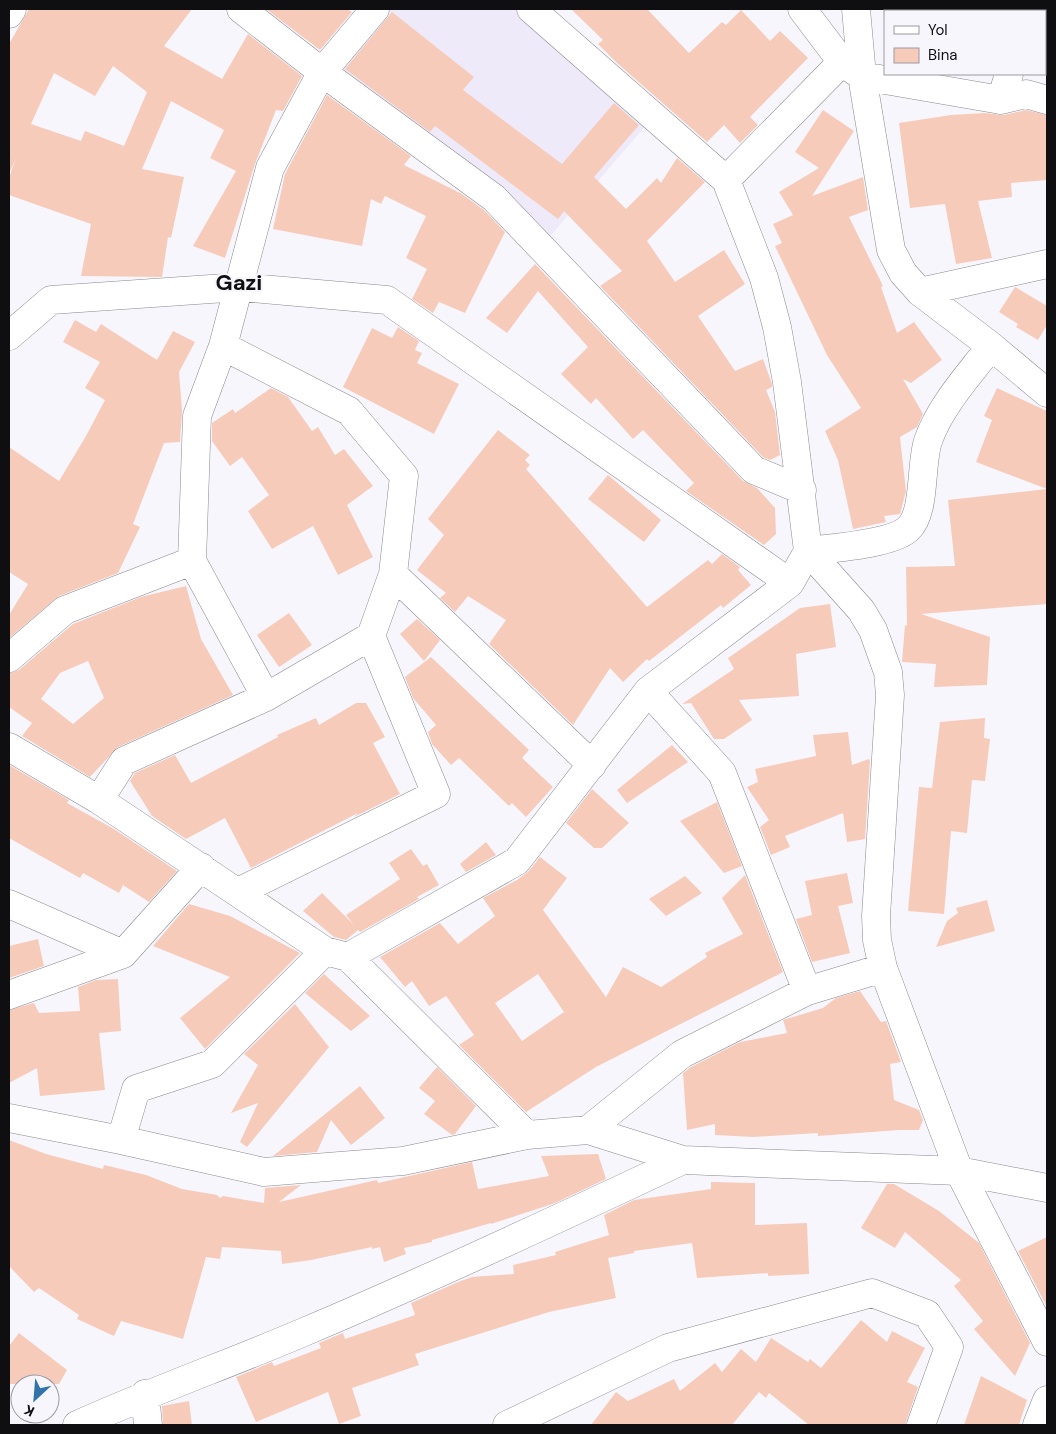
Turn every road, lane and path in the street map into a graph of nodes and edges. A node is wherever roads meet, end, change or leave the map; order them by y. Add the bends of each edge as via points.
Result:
1 (12, 9) edge
2 (241, 9) edge
3 (375, 9) edge
4 (531, 9) edge
5 (802, 9) edge
6 (856, 9) edge
7 (9, 14) edge
8 (852, 69) junction
9 (322, 72) junction
10 (1010, 75) edge
11 (1001, 100) junction
12 (1047, 100) edge
13 (726, 180) junction
14 (1047, 264) edge
15 (240, 287) junction
16 (920, 292) junction
17 (9, 336) edge
18 (223, 346) junction
19 (991, 346) junction
20 (1047, 393) edge
21 (802, 490) junction
22 (808, 551) junction
23 (192, 561) junction
24 (393, 574) junction
25 (790, 583) junction
26 (371, 636) junction
27 (9, 658) edge
28 (648, 691) junction
29 (266, 697) junction
30 (9, 747) edge
31 (592, 765) junction
32 (99, 800) junction
33 (201, 867) junction
34 (238, 892) junction
35 (9, 904) edge
36 (123, 954) junction
37 (337, 954) junction
38 (883, 968) junction
39 (807, 991) junction
40 (9, 995) edge
41 (9, 1118) edge
42 (588, 1130) junction
43 (527, 1135) junction
44 (121, 1140) junction
45 (683, 1160) junction
46 (959, 1171) junction
47 (1047, 1188) edge
48 (1047, 1342) edge
49 (145, 1394) junction
50 (1047, 1400) edge
51 (77, 1425) edge
52 (148, 1425) edge
53 (507, 1425) edge
54 (921, 1425) edge
55 (1038, 1425) edge

1 - 7 street
2 - 9 street
3 - 9 street
4 - 13 street
5 - 8 street
6 - 8 street
8 - 11 street
8 - 13 street
8 - 16 street via 891,250 903,273
9 - 15 street via 270,168
9 - 21 street via 494,198 754,470
10 - 11 street
11 - 12 street via 1026,94
13 - 21 street via 764,278 777,327 788,382
14 - 16 street
15 - 17 street via 51,300
15 - 18 street
15 - 25 street via 387,300
16 - 19 street
18 - 23 street via 197,416
18 - 24 street via 350,411 404,476
19 - 20 street
19 - 22 street via 942,414 929,440 919,508 910,528 895,538
21 - 22 street
22 - 25 street
22 - 38 street via 861,610 876,637 888,672 890,695 876,916
23 - 27 street via 65,610
23 - 29 street
24 - 26 street
24 - 31 street
25 - 28 street
26 - 29 street
26 - 34 street via 436,794
28 - 31 street
28 - 39 street via 722,773
29 - 32 street via 124,761
30 - 32 street
31 - 37 street via 517,861
32 - 33 street
33 - 34 street
33 - 36 street
34 - 37 street
35 - 36 street
36 - 40 street
37 - 43 street
37 - 44 street via 212,1064 136,1089
38 - 39 street
38 - 46 street
39 - 42 street via 682,1054
41 - 44 street
42 - 43 street
42 - 45 street
43 - 44 street via 403,1161 264,1172
45 - 46 street
45 - 49 street via 304,1332
46 - 47 street
46 - 48 street
49 - 51 street
49 - 52 street
50 - 55 street
53 - 54 street via 668,1348 872,1293 927,1314 948,1348

